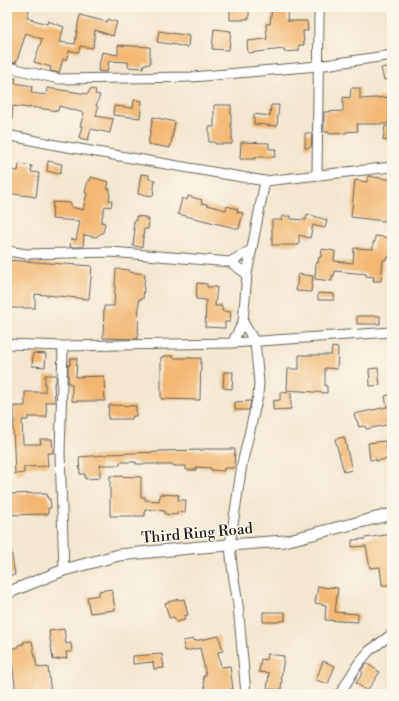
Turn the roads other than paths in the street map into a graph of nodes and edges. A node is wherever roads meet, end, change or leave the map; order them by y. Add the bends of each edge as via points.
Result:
1 (320, 7) edge
2 (392, 55) edge
3 (318, 66) junction
4 (7, 67) edge
5 (7, 135) edge
6 (392, 166) edge
7 (317, 176) junction
8 (265, 180) junction
9 (251, 250) junction
10 (7, 251) edge
11 (230, 262) junction
12 (247, 274) junction
13 (243, 322) junction
14 (392, 332) edge
15 (254, 342) junction
16 (232, 343) junction
17 (7, 344) edge
18 (63, 346) junction
19 (392, 514) edge
20 (230, 545) junction
21 (64, 570) junction
22 (7, 593) edge
23 (392, 634) edge
24 (246, 694) edge
25 (338, 694) edge

1 - 3 street
2 - 3 street
3 - 4 street via 192,77 59,79
3 - 7 street
5 - 8 street
6 - 7 street
7 - 8 street
8 - 9 street
9 - 11 street
9 - 12 street
10 - 11 street via 27,254 111,252
11 - 12 street
12 - 13 street
13 - 15 street
13 - 16 street
14 - 15 street
15 - 16 street
15 - 20 street via 259,382 258,396 242,464
16 - 18 street
17 - 18 street
18 - 21 street via 60,452
19 - 20 street, Third Ring Road via 285,541
20 - 21 street, Third Ring Road via 119,555
20 - 24 street
21 - 22 street, Third Ring Road
23 - 25 street via 369,651

